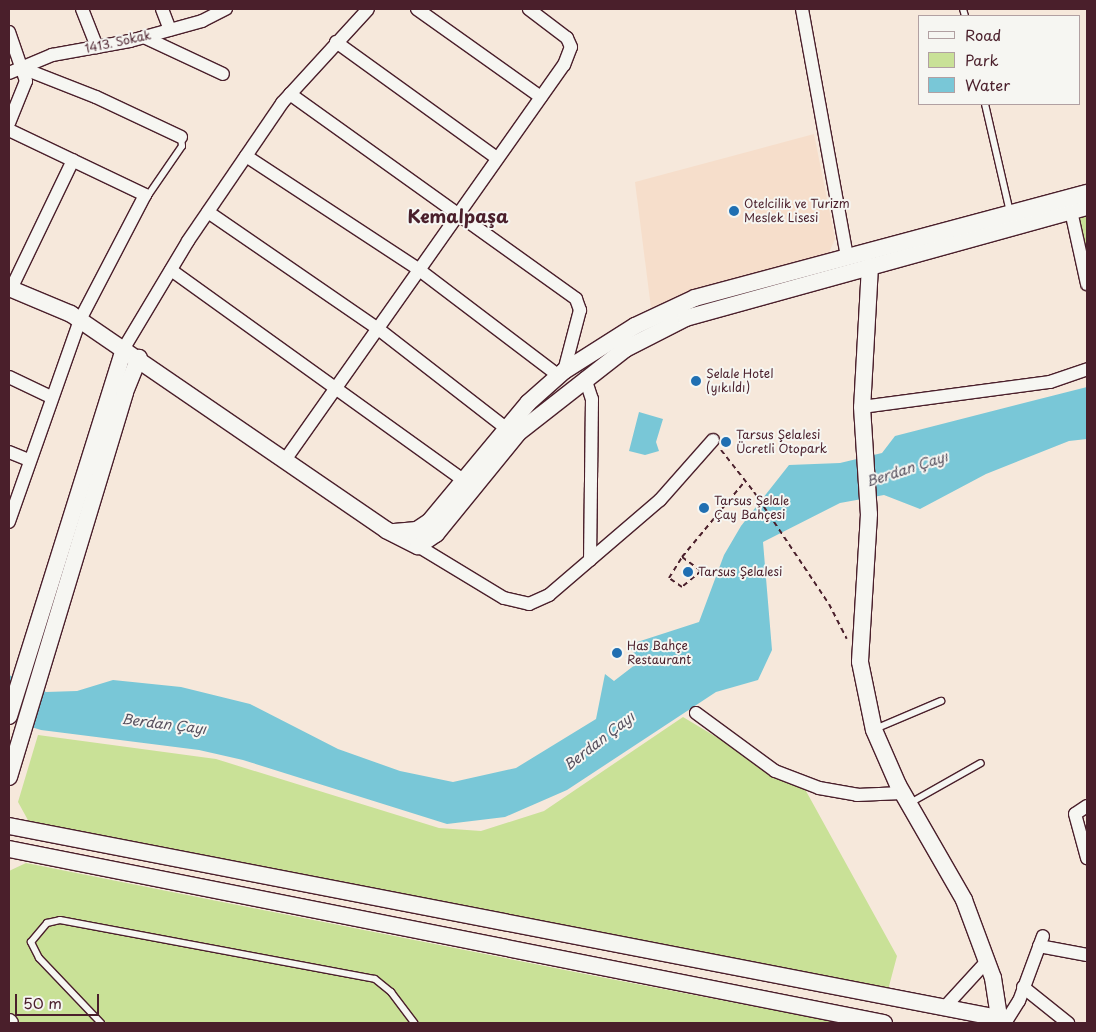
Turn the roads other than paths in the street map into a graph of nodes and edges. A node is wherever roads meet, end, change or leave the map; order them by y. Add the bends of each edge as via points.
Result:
1 (82, 9) edge
2 (162, 9) edge
3 (226, 9) edge
4 (368, 9) edge
5 (417, 9) edge
6 (529, 9) edge
7 (802, 9) edge
8 (170, 30) junction
9 (9, 32) edge
10 (144, 37) junction
11 (336, 42) junction
12 (97, 47) junction
13 (22, 68) junction
14 (9, 73) edge
15 (223, 74) dead end
16 (290, 94) junction
17 (541, 98) junction
18 (985, 105) edge
19 (9, 123) edge
20 (9, 130) edge
21 (181, 137) joint
22 (246, 156) junction
23 (497, 158) junction
24 (73, 160) junction
25 (1087, 193) edge
26 (145, 195) junction
27 (1087, 207) edge
28 (1071, 211) junction
29 (208, 212) junction
30 (457, 212) junction
31 (1010, 213) junction
32 (847, 256) junction
33 (870, 266) junction
34 (418, 269) junction
35 (171, 270) junction
36 (1087, 284) edge
37 (10, 288) edge
38 (80, 320) junction
39 (378, 328) junction
40 (124, 348) junction
41 (139, 358) junction
42 (1087, 369) edge
43 (562, 373) junction
44 (9, 377) edge
45 (585, 378) junction
46 (336, 387) junction
47 (51, 397) junction
48 (862, 407) junction
49 (506, 428) junction
50 (713, 440) road end
51 (9, 452) edge
52 (29, 460) junction
53 (285, 460) junction
54 (463, 480) junction
55 (9, 522) edge
56 (394, 532) junction
57 (418, 546) junction
58 (590, 560) junction
59 (942, 701) dead end
60 (696, 713) dead end
61 (9, 716) edge
62 (874, 730) junction
63 (981, 763) dead end
64 (9, 777) edge
65 (906, 798) junction
66 (1087, 806) edge
67 (9, 826) edge
68 (9, 849) edge
69 (1087, 858) edge
70 (1086, 951) edge
71 (987, 961) junction
72 (1022, 987) junction
73 (944, 1008) junction
74 (1001, 1022) edge
75 (101, 1023) edge
76 (414, 1023) edge
77 (884, 1023) edge
78 (1068, 1023) edge

1 - 12 street
2 - 8 street
3 - 8 street, 1413. Sokak via 202,21
4 - 11 street
5 - 17 street
6 - 17 street via 567,38 571,47 564,65
7 - 32 street
8 - 10 street, 1413. Sokak
9 - 13 street
10 - 12 street, 1413. Sokak
10 - 15 street
11 - 16 street
11 - 23 street
12 - 13 street, 1413. Sokak via 52,55
13 - 14 street, 1413. Sokak
13 - 19 street via 26,81
13 - 21 street via 96,97
16 - 22 street
16 - 30 street
17 - 23 street
18 - 31 lane
20 - 24 street
21 - 26 lane via 182,146 149,194
22 - 29 street
22 - 34 street
23 - 30 street
24 - 26 street
24 - 37 street
25 - 31 street
26 - 38 street
27 - 28 street
28 - 33 street
28 - 36 street
29 - 35 street
29 - 39 street
30 - 34 street
30 - 43 street via 576,299 580,310
31 - 32 street
32 - 43 street via 695,298 635,326
33 - 45 street via 686,318 625,349
33 - 48 street
34 - 39 street
34 - 43 street
35 - 40 street
35 - 46 street
37 - 38 street
38 - 40 street
38 - 47 street
39 - 46 street
39 - 49 street
40 - 41 street
40 - 61 street
41 - 53 street
41 - 64 street via 125,392
42 - 48 street via 1050,382
43 - 49 street
44 - 47 street
45 - 57 street via 518,433 436,534
45 - 58 street via 592,399
46 - 53 street
46 - 54 street
47 - 52 street
48 - 62 street via 869,514 860,662
49 - 54 street
50 - 58 street via 660,500
51 - 52 street
52 - 55 street
53 - 56 street via 386,530
54 - 56 street via 429,522 417,530
56 - 57 street
57 - 58 street via 504,598 529,604 549,595
59 - 62 lane
60 - 65 street via 775,771 819,788 857,795
62 - 65 street
63 - 65 lane
65 - 71 street via 964,900
66 - 69 street via 1075,814
67 - 73 street
68 - 77 street
70 - 72 street via 1041,941
71 - 73 street
71 - 74 street
72 - 74 street via 1019,1001
72 - 78 street
73 - 74 street
75 - 76 lane via 39,958 31,942 47,923 60,920 375,979 391,992

